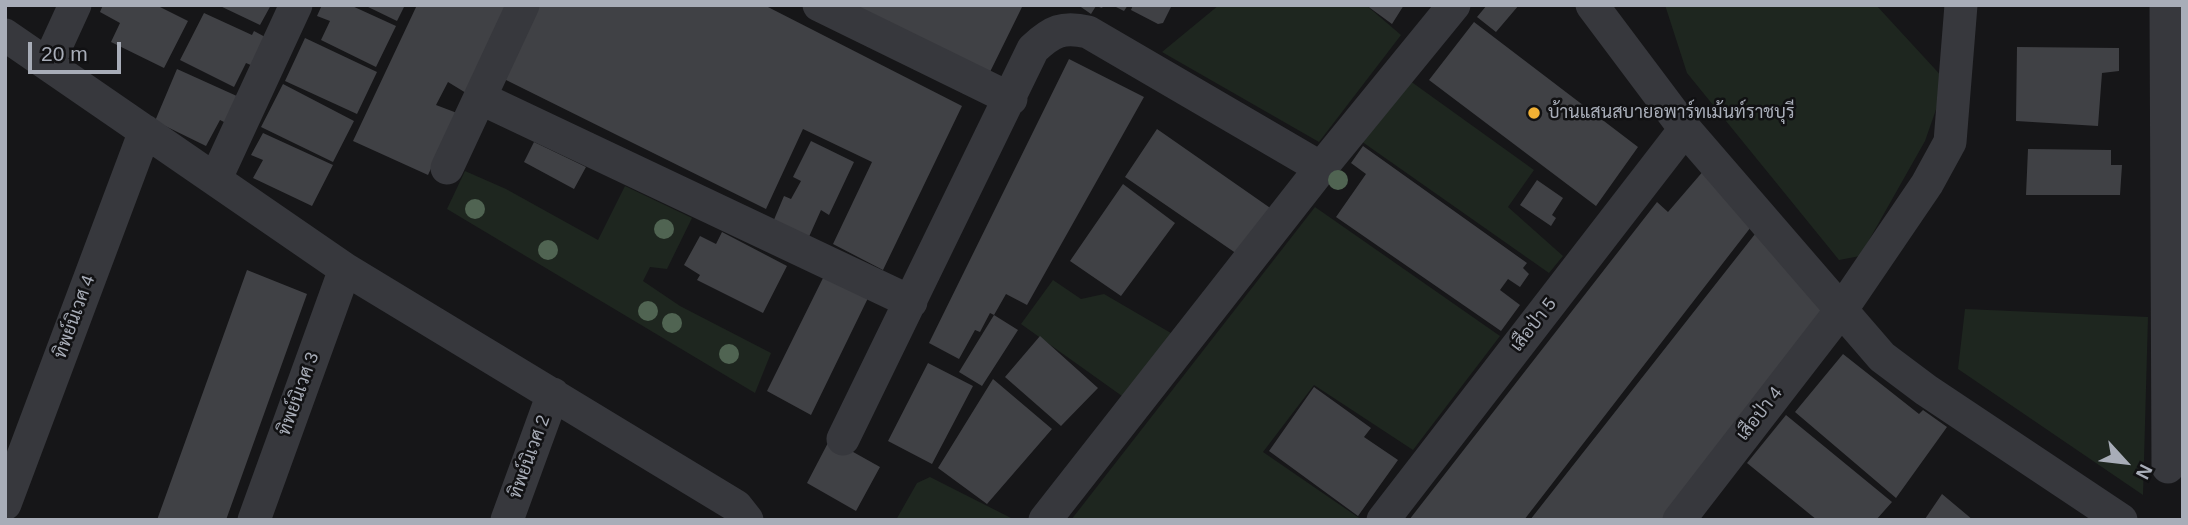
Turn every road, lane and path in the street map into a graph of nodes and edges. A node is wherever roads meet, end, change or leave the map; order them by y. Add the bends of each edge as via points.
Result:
1 (75, 5) edge
2 (296, 5) edge
3 (523, 5) edge
4 (819, 5) edge
5 (1454, 5) edge
6 (1592, 5) edge
7 (1961, 5) edge
8 (2166, 5) edge
9 (5, 35) edge
10 (48, 64) junction
11 (480, 98) junction
12 (1011, 99) junction
13 (1685, 129) junction
14 (145, 131) junction
15 (447, 168) dead end
16 (1321, 168) junction
17 (216, 178) junction
18 (345, 269) junction
19 (911, 302) junction
20 (1842, 309) junction
21 (2175, 321) edge
22 (553, 394) junction
23 (843, 439) dead end
24 (2168, 467) dead end
25 (5, 504) edge
26 (254, 520) edge
27 (507, 520) edge
28 (747, 520) edge
29 (1045, 520) edge
30 (1383, 520) edge
31 (1679, 520) edge
32 (2121, 520) edge

1 - 10 street
2 - 17 street
3 - 11 street
4 - 12 street
5 - 16 street
6 - 13 street
7 - 20 street, เสือป่า 4 via 1950,142
8 - 21 street
9 - 10 street
10 - 14 street
11 - 15 street
11 - 19 street
12 - 16 street via 1033,49 1051,32 1069,28 1088,32
12 - 19 street
13 - 20 street
13 - 30 street, เสือป่า 5
14 - 17 street
14 - 25 street, ทิพย์นิเวศ 4
16 - 29 street
17 - 18 street
18 - 22 street
18 - 26 street, ทิพย์นิเวศ 3
19 - 23 street
20 - 31 street, เสือป่า 4
20 - 32 street via 1882,357
21 - 24 street
22 - 27 street, ทิพย์นิเวศ 2
22 - 28 street via 736,506

